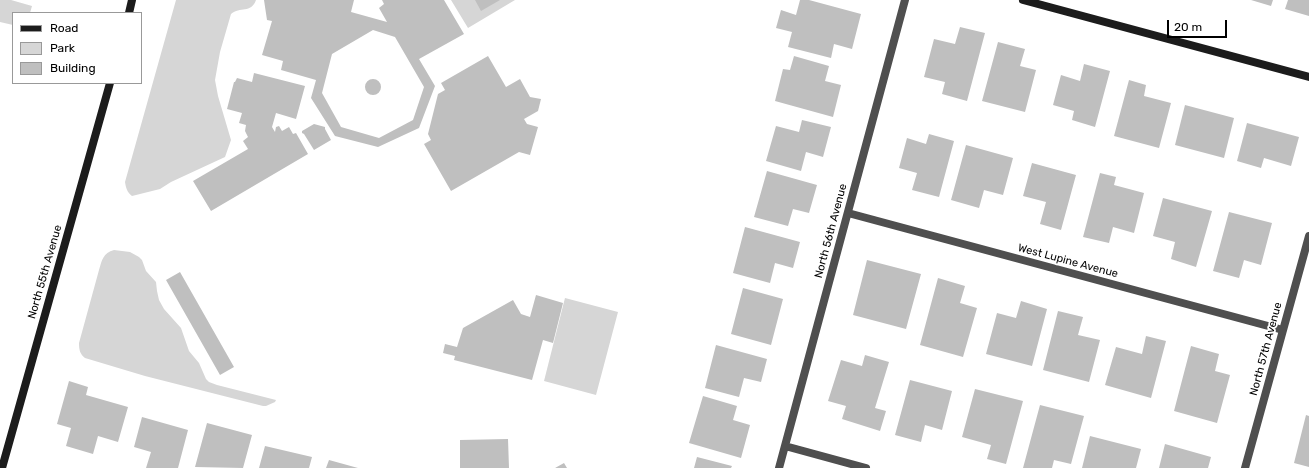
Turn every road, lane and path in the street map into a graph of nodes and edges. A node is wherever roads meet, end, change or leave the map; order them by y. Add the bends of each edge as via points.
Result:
1 (132, 0) edge
2 (905, 0) edge
3 (1023, 0) edge
4 (128, 12) edge
5 (1309, 78) edge
6 (110, 84) edge
7 (848, 213) junction
8 (1309, 236) edge
9 (1283, 330) junction
10 (785, 446) junction
11 (2, 468) edge
12 (779, 468) edge
13 (866, 468) edge
14 (1245, 468) edge

1 - 4 street
2 - 7 street, North 56th Avenue
3 - 5 street
6 - 11 street, North 55th Avenue
7 - 9 street, West Lupine Avenue
7 - 10 street, North 56th Avenue
8 - 9 street, North 57th Avenue
9 - 14 street, North 57th Avenue
10 - 12 street, North 56th Avenue
10 - 13 street

